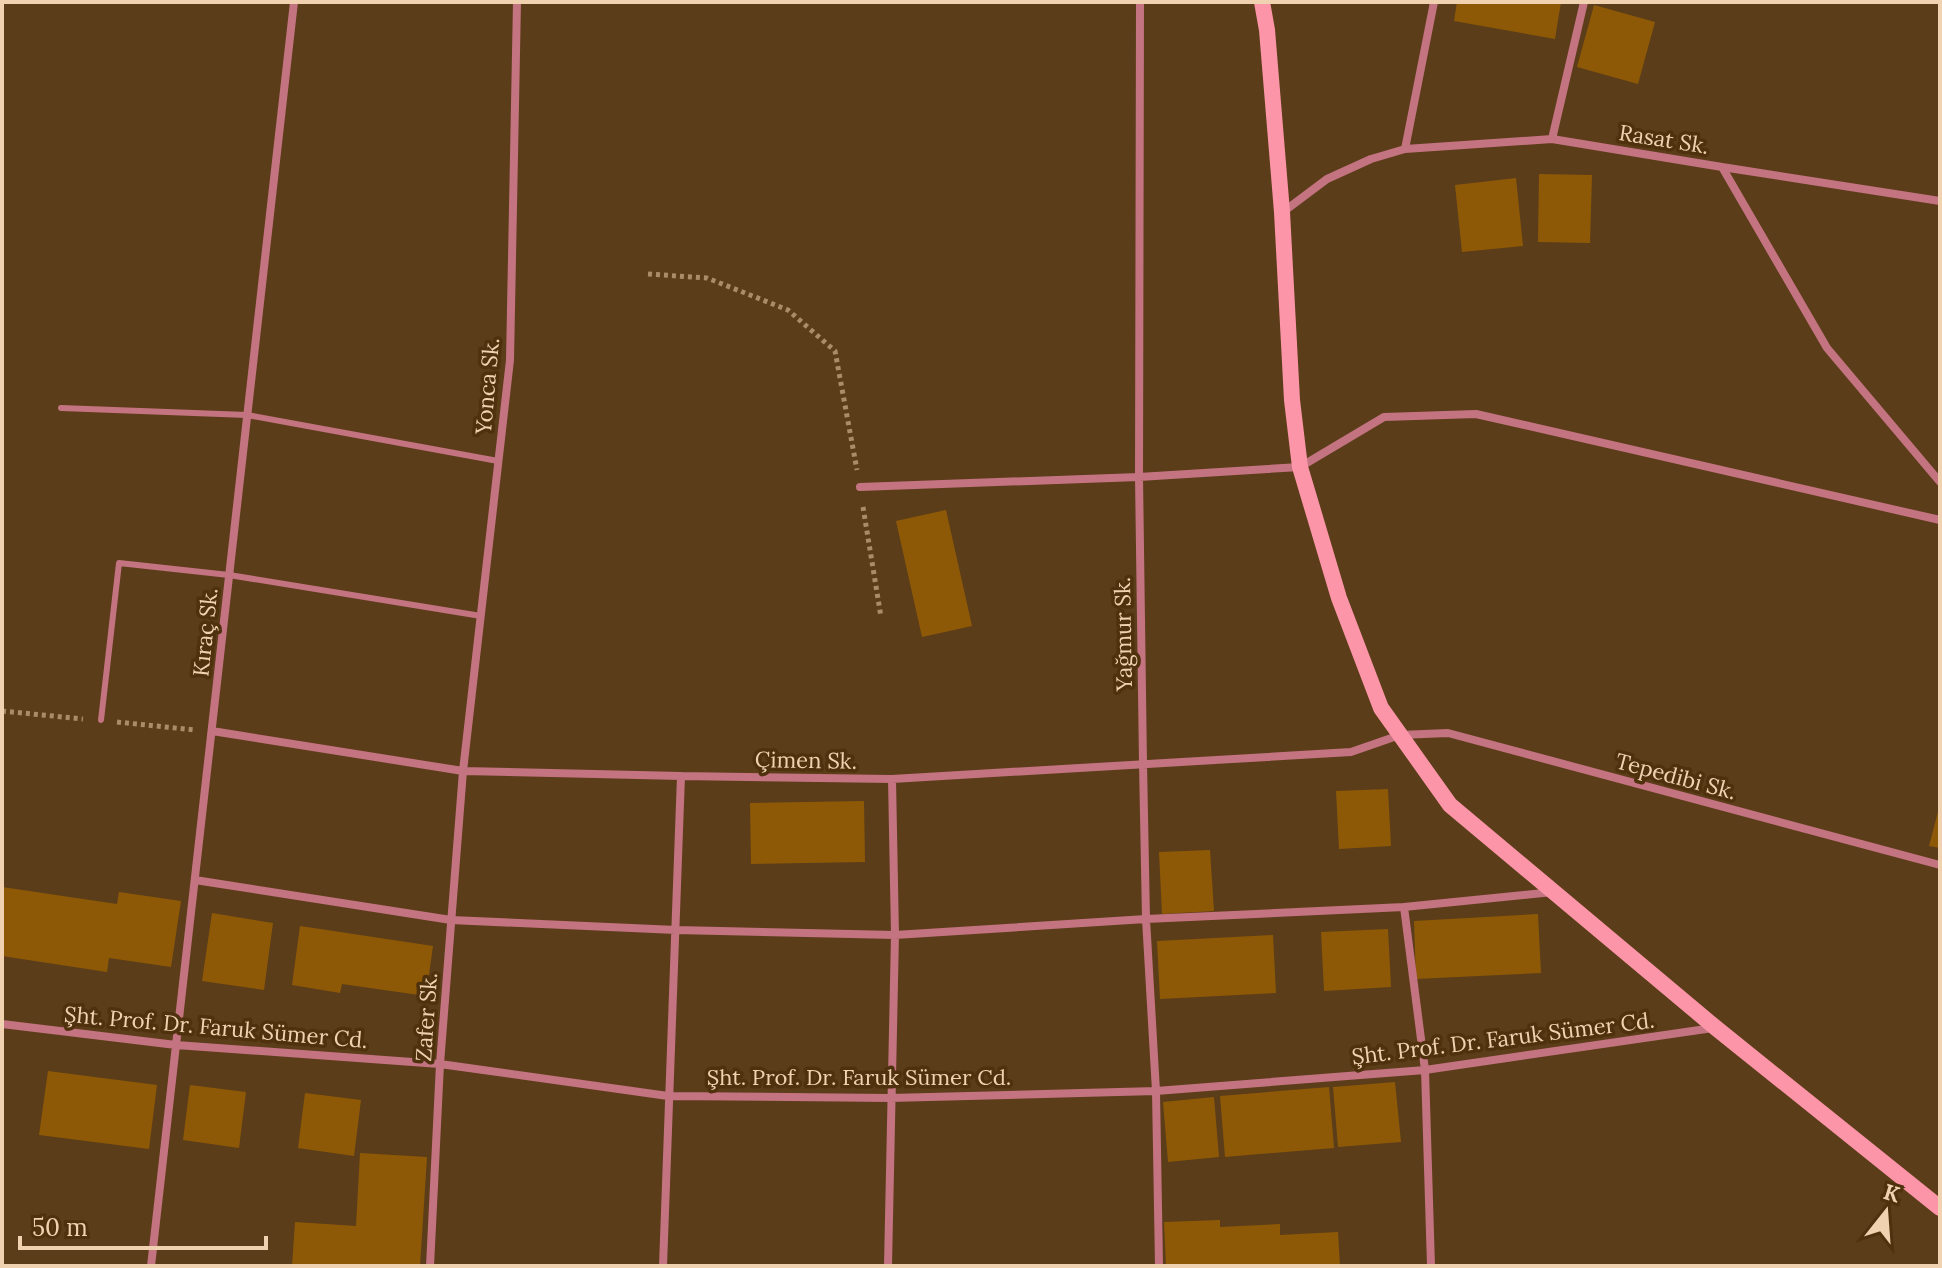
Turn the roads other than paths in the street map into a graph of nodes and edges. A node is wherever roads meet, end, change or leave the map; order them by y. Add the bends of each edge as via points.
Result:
1 (294, 2) edge
2 (517, 2) edge
3 (1140, 2) edge
4 (1262, 2) edge
5 (1434, 2) edge
6 (1584, 2) edge
7 (1552, 139) junction
8 (1405, 149) junction
9 (1722, 167) junction
10 (1940, 201) edge
11 (1282, 212) junction
12 (61, 408) dead end
13 (247, 415) junction
14 (498, 461) junction
15 (1300, 467) junction
16 (1139, 477) junction
17 (1940, 482) edge
18 (860, 487) road end
19 (1940, 520) edge
20 (229, 575) junction
21 (481, 616) junction
22 (101, 720) dead end
23 (212, 731) junction
24 (1400, 735) junction
25 (1143, 763) junction
26 (463, 771) junction
27 (681, 776) junction
28 (892, 779) junction
29 (1940, 865) edge
30 (195, 880) junction
31 (1556, 892) junction
32 (1404, 907) junction
33 (1146, 919) junction
34 (451, 920) junction
35 (676, 930) junction
36 (895, 935) junction
37 (2, 1024) edge
38 (1716, 1028) junction
39 (176, 1045) junction
40 (440, 1064) junction
41 (1425, 1070) junction
42 (1156, 1091) junction
43 (668, 1096) junction
44 (890, 1098) junction
45 (1940, 1208) edge
46 (151, 1266) edge
47 (430, 1266) edge
48 (663, 1266) edge
49 (888, 1266) edge
50 (1159, 1266) edge
51 (1431, 1266) edge

1 - 13 street, Kıraç Sk.
2 - 14 street, Yonca Sk. via 510,360
3 - 16 street, Yağmur Sk.
4 - 11 street
5 - 8 street
6 - 7 street
7 - 8 street, Rasat Sk.
7 - 9 street, Rasat Sk.
8 - 11 street, Rasat Sk. via 1327,179
9 - 10 street
9 - 17 street, Rasat Sk. via 1827,348
11 - 15 street
12 - 13 lane
13 - 14 lane
13 - 20 street, Kıraç Sk.
14 - 21 street, Yonca Sk.
15 - 16 street
15 - 19 street via 1384,417 1476,414
15 - 24 street via 1339,598 1381,708
16 - 18 street
16 - 25 street, Yağmur Sk.
20 - 21 lane
20 - 22 lane via 119,563
20 - 23 street, Kıraç Sk.
21 - 26 street, Yonca Sk.
23 - 26 street, Çimen Sk.
23 - 30 street, Kıraç Sk.
24 - 25 street, Çimen Sk. via 1351,752
24 - 29 street, Tepedibi Sk. via 1448,733
24 - 31 street via 1450,805
25 - 28 street, Çimen Sk.
25 - 33 street, Yağmur Sk.
26 - 27 street, Çimen Sk.
26 - 34 street, Zafer Sk.
27 - 28 street, Çimen Sk.
27 - 35 street
28 - 36 street
30 - 34 street
30 - 39 street, Kıraç Sk.
31 - 32 street
31 - 38 street
32 - 33 street
32 - 41 street
33 - 36 street
33 - 42 street, Yağmur Sk.
34 - 35 street
34 - 40 street, Zafer Sk.
35 - 36 street
35 - 43 street
36 - 44 street
37 - 39 street, Şht. Prof. Dr. Faruk Sümer Cd.
38 - 41 street, Şht. Prof. Dr. Faruk Sümer Cd.
38 - 45 street
39 - 40 street, Şht. Prof. Dr. Faruk Sümer Cd.
39 - 46 street, Kıraç Sk.
40 - 43 street, Şht. Prof. Dr. Faruk Sümer Cd.
40 - 47 street, Zafer Sk.
41 - 42 street, Şht. Prof. Dr. Faruk Sümer Cd.
41 - 51 street
42 - 44 street, Şht. Prof. Dr. Faruk Sümer Cd.
42 - 50 street, Yağmur Sk.
43 - 44 street, Şht. Prof. Dr. Faruk Sümer Cd.
43 - 48 street
44 - 49 street

